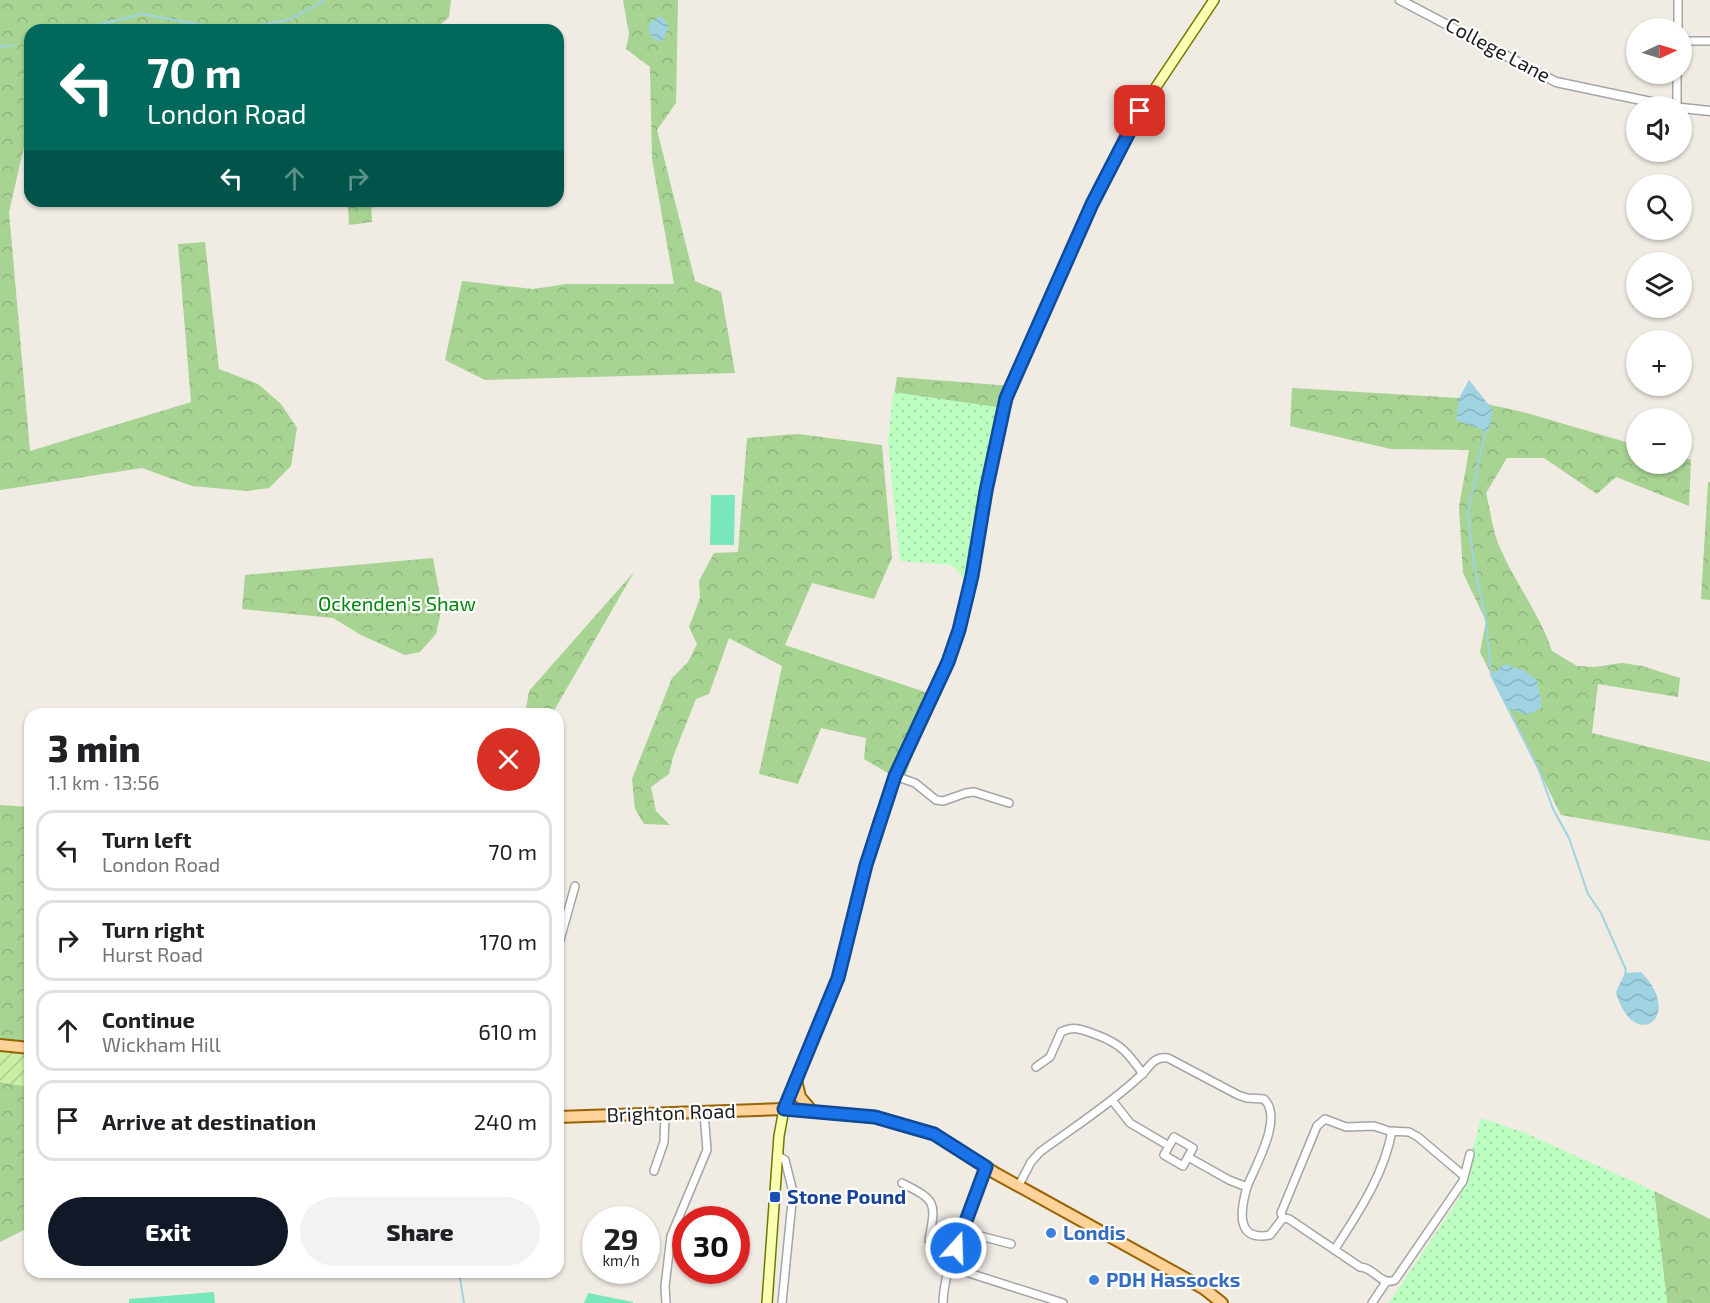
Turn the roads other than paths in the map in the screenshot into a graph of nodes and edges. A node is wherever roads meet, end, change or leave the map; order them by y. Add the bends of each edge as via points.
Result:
1 (1214, 0) edge
2 (1400, 0) edge
3 (1678, 0) edge
4 (1415, 3) edge
5 (1678, 18) edge
6 (1692, 41) edge
7 (1710, 41) edge
8 (1626, 97) edge
9 (1692, 109) edge
10 (1710, 111) edge
11 (895, 776) junction
12 (1009, 803) dead end
13 (575, 886) dead end
14 (564, 925) edge
15 (0, 1045) edge
16 (24, 1047) edge
17 (1036, 1066) dead end
18 (1143, 1074) junction
19 (796, 1080) junction
20 (1112, 1100) junction
21 (784, 1109) junction
22 (812, 1111) junction
23 (704, 1113) junction
24 (664, 1114) junction
25 (564, 1117) edge
26 (1392, 1131) junction
27 (1169, 1146) junction
28 (1470, 1154) dead end
29 (777, 1155) junction
30 (1188, 1157) junction
31 (986, 1167) junction
32 (654, 1172) dead end
33 (1464, 1176) junction
34 (902, 1183) dead end
35 (1019, 1185) junction
36 (1246, 1187) junction
37 (1282, 1218) junction
38 (961, 1231) junction
39 (1011, 1244) dead end
40 (956, 1248) junction
41 (1335, 1249) junction
42 (950, 1267) junction
43 (1386, 1282) junction
44 (666, 1303) edge
45 (767, 1303) edge
46 (782, 1303) edge
47 (943, 1303) edge
48 (1063, 1303) edge
49 (1222, 1303) edge
50 (1372, 1303) edge

1 - 11 main road via 1116,154 1011,386 959,630
2 - 4 street, College Lane
3 - 5 street
4 - 8 street, College Lane via 1556,82
6 - 7 street
9 - 10 street
11 - 12 street via 915,783 936,800 974,792
11 - 19 main road via 866,865 838,978
13 - 14 street
15 - 16 main road
17 - 18 street via 1050,1057 1061,1032 1076,1028 1118,1044
18 - 20 street
18 - 36 street via 1155,1059 1168,1058 1238,1095 1267,1102 1270,1133
19 - 21 main road
19 - 22 main road via 800,1097
20 - 27 street via 1130,1123
20 - 35 street via 1040,1152
21 - 22 main road, Brighton Road
21 - 23 main road, Brighton Road
21 - 29 main road
22 - 31 main road, Brighton Road via 875,1117 934,1134
23 - 24 main road, Brighton Road
23 - 44 street via 707,1150 671,1236
24 - 25 main road, Brighton Road
24 - 32 street via 664,1142
26 - 33 street via 1418,1137
26 - 37 street via 1322,1121 1311,1139
26 - 41 street via 1383,1164
27 - 30 street via 1174,1137 1193,1148
27 - 30 street via 1164,1155 1184,1166
28 - 33 street
29 - 45 main road
29 - 46 street via 785,1160 793,1192
30 - 36 street
31 - 35 main road, Brighton Road
31 - 38 street
33 - 43 street via 1395,1280
34 - 40 street via 927,1196 932,1204 929,1240
35 - 49 main road, Brighton Road via 1203,1288
36 - 37 street via 1240,1210 1246,1230 1260,1237 1270,1235
37 - 41 street
38 - 39 street
38 - 40 street
40 - 42 street
41 - 43 street
42 - 47 street
42 - 48 street
43 - 50 street

